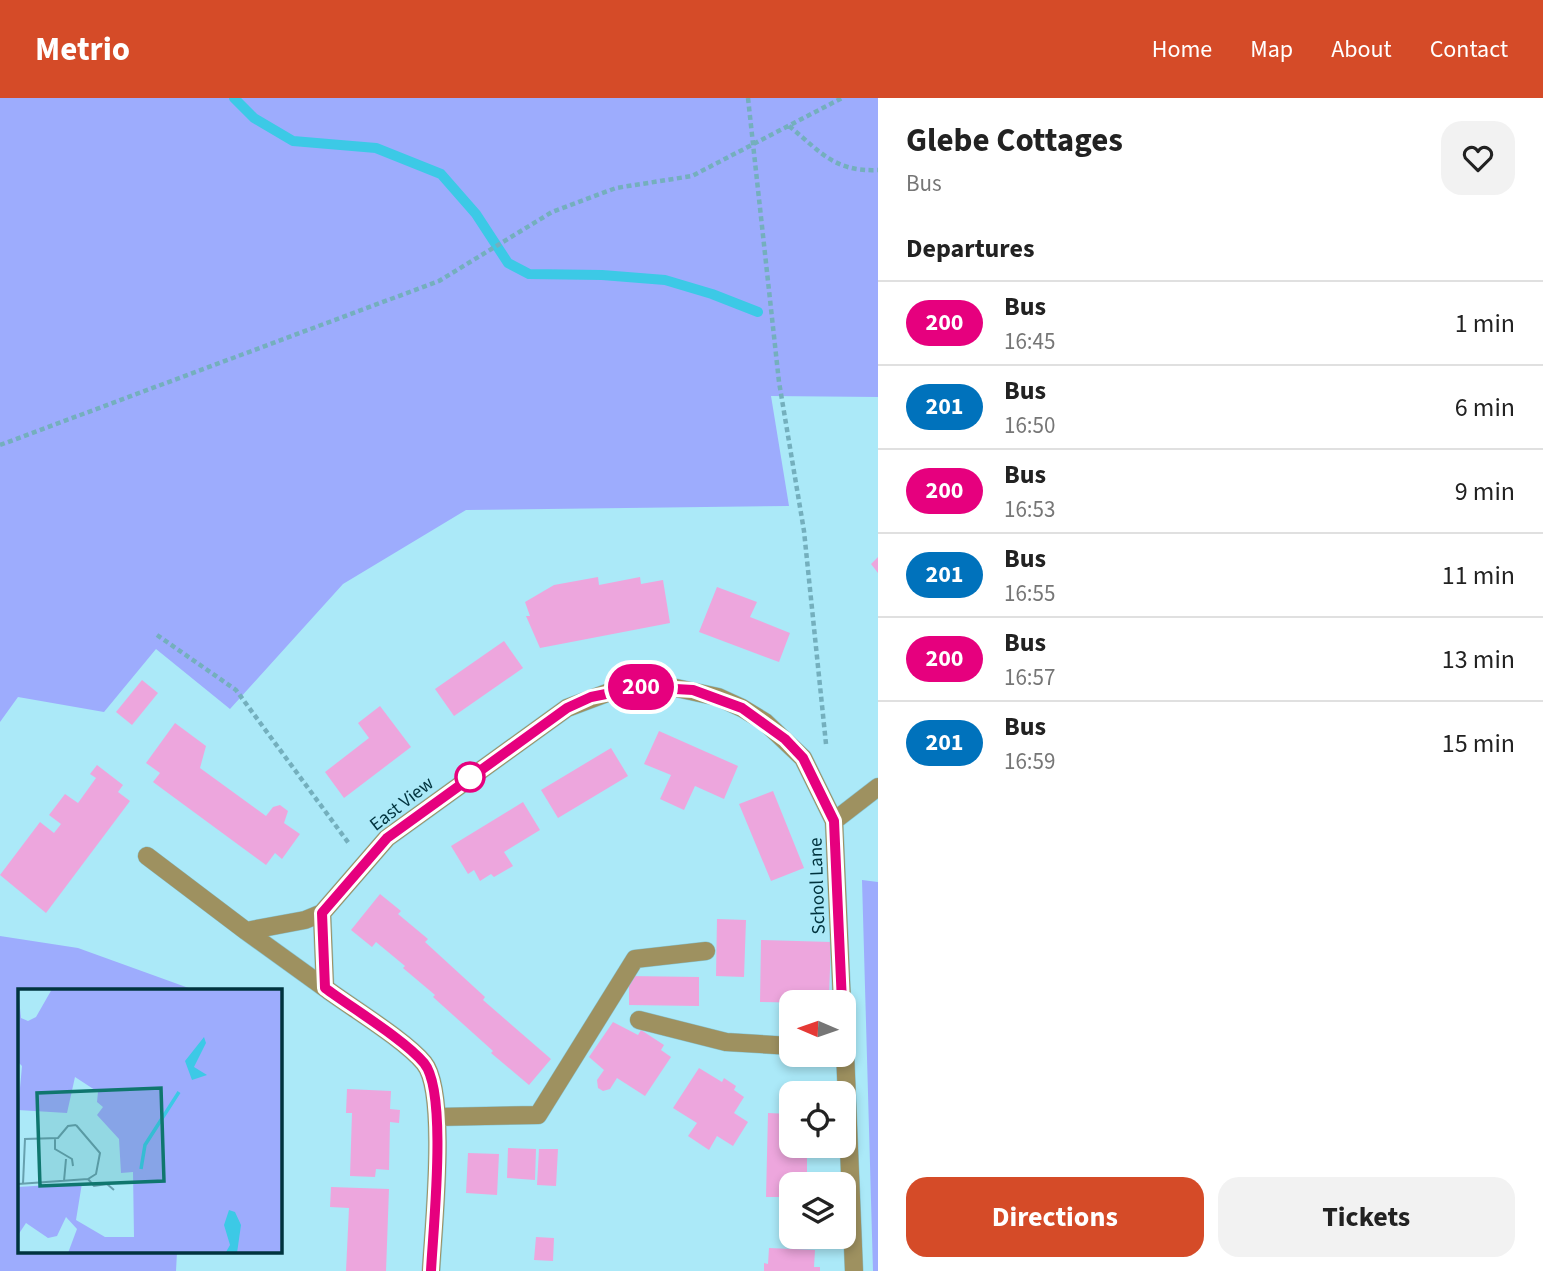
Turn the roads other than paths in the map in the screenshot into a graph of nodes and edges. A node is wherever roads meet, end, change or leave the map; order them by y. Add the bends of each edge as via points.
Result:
1 (591, 697) joint
2 (878, 787) edge
3 (834, 821) junction
4 (147, 856) dead end
5 (322, 913) junction
6 (246, 931) junction
7 (706, 951) dead end
8 (325, 988) junction
9 (841, 990) edge
10 (639, 1020) dead end
11 (779, 1045) edge
12 (845, 1068) edge
13 (437, 1117) junction
14 (431, 1271) edge
15 (854, 1271) edge

1 - 3 street, School Lane via 628,688 667,686 742,708 765,722 803,758
1 - 5 street, East View via 545,721 387,838
2 - 3 street
3 - 9 street, School Lane
4 - 6 street
5 - 6 street
5 - 8 street
6 - 8 street
7 - 13 street via 635,959 538,1115
8 - 13 street via 425,1064 434,1084
10 - 11 street via 726,1042
12 - 15 street
13 - 14 street

